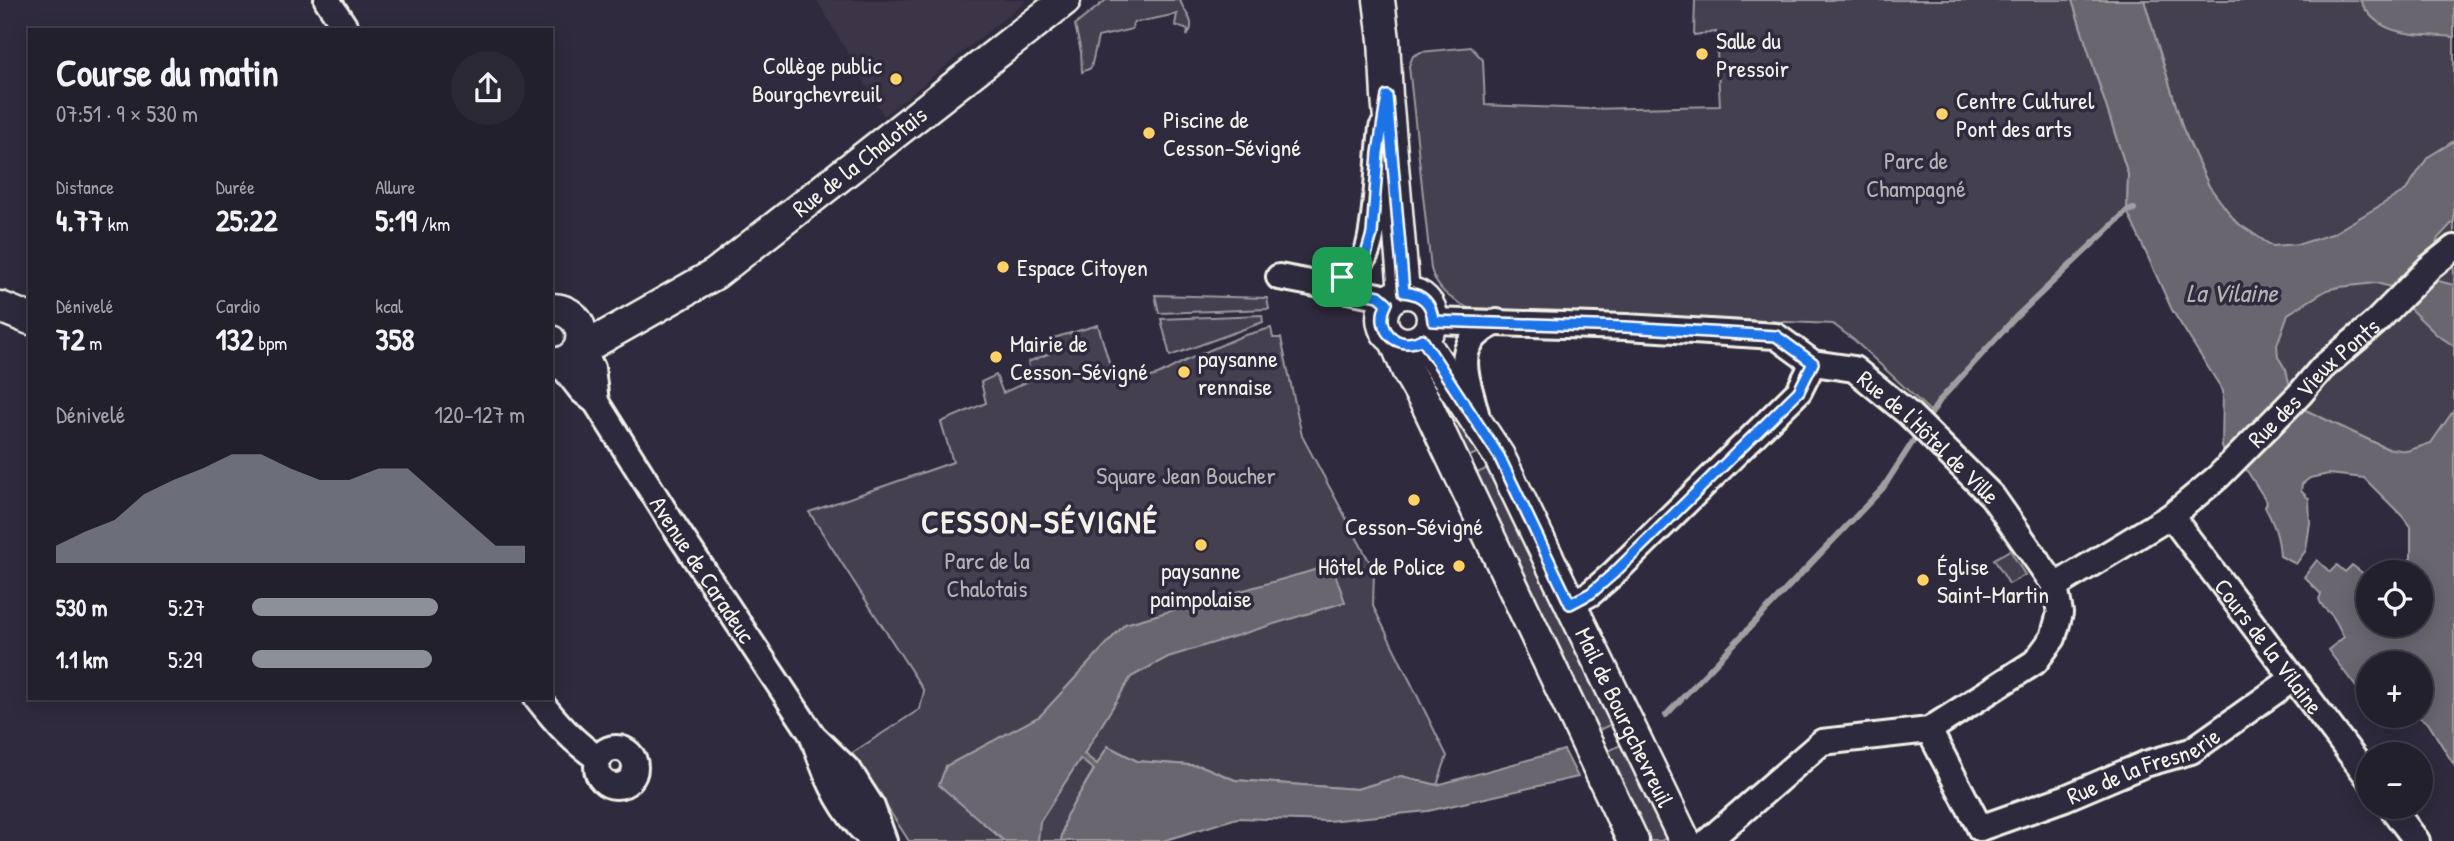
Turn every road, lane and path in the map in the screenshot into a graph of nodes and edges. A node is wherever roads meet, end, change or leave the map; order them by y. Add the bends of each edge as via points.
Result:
1 (327, 0) edge
2 (1065, 0) edge
3 (1379, 0) edge
4 (346, 28) edge
5 (1387, 96) junction
6 (2454, 248) edge
7 (1279, 277) dead end
8 (1321, 285) junction
9 (1396, 298) junction
10 (0, 307) edge
11 (28, 317) edge
12 (1497, 322) junction
13 (1417, 333) junction
14 (564, 341) edge
15 (1813, 363) junction
16 (1479, 424) junction
17 (2171, 516) junction
18 (2055, 586) junction
19 (1570, 604) junction
20 (2294, 678) junction
21 (539, 700) edge
22 (1929, 730) junction
23 (813, 736) junction
24 (599, 759) dead end
25 (2356, 761) edge
26 (2400, 819) edge
27 (1977, 835) edge
28 (874, 841) edge
29 (884, 841) edge
30 (1633, 841) edge
31 (1685, 841) edge
32 (1708, 841) edge
33 (2417, 841) edge

1 - 4 street
2 - 14 main road, Rue de la Chalotais via 715,274 648,312
3 - 5 main road
5 - 8 street via 1372,234 1365,258 1345,275
5 - 9 main road
6 - 17 street, Rue des Vieux Ponts via 2322,368 2218,477
7 - 8 street
8 - 9 street
9 - 13 main road via 1383,310 1386,331
9 - 13 main road via 1419,295 1425,300 1432,313
10 - 11 main road
12 - 13 street, Rue de l'Hôtel de Ville
12 - 15 street, Rue de l'Hôtel de Ville via 1776,336
12 - 16 street via 1480,329 1466,351 1464,368
13 - 16 main road, Mail de Bourgchevreuil
13 - 30 main road, Mail de Bourgchevreuil via 1407,370
14 - 23 street, Avenue de Caradeuc via 592,368 596,402
15 - 18 street, Rue de l'Hôtel de Ville via 1854,369 1909,414 1992,496
15 - 19 street via 1799,391 1614,573
16 - 19 main road, Mail de Bourgchevreuil
17 - 18 street, Rue des Vieux Ponts
17 - 20 street, Cours de la Vilaine
18 - 22 street via 2060,613 2053,638 2035,662
19 - 31 main road, Mail de Bourgchevreuil
20 - 25 street, Cours de la Vilaine
20 - 27 street, Rue de la Fresnerie via 2191,751 2145,764
21 - 24 street via 565,732
22 - 27 street
22 - 32 street via 1822,742
23 - 28 street, Avenue de Caradeuc via 826,776 841,802
23 - 29 street, Avenue de Caradeuc via 850,772 872,807
26 - 33 street

